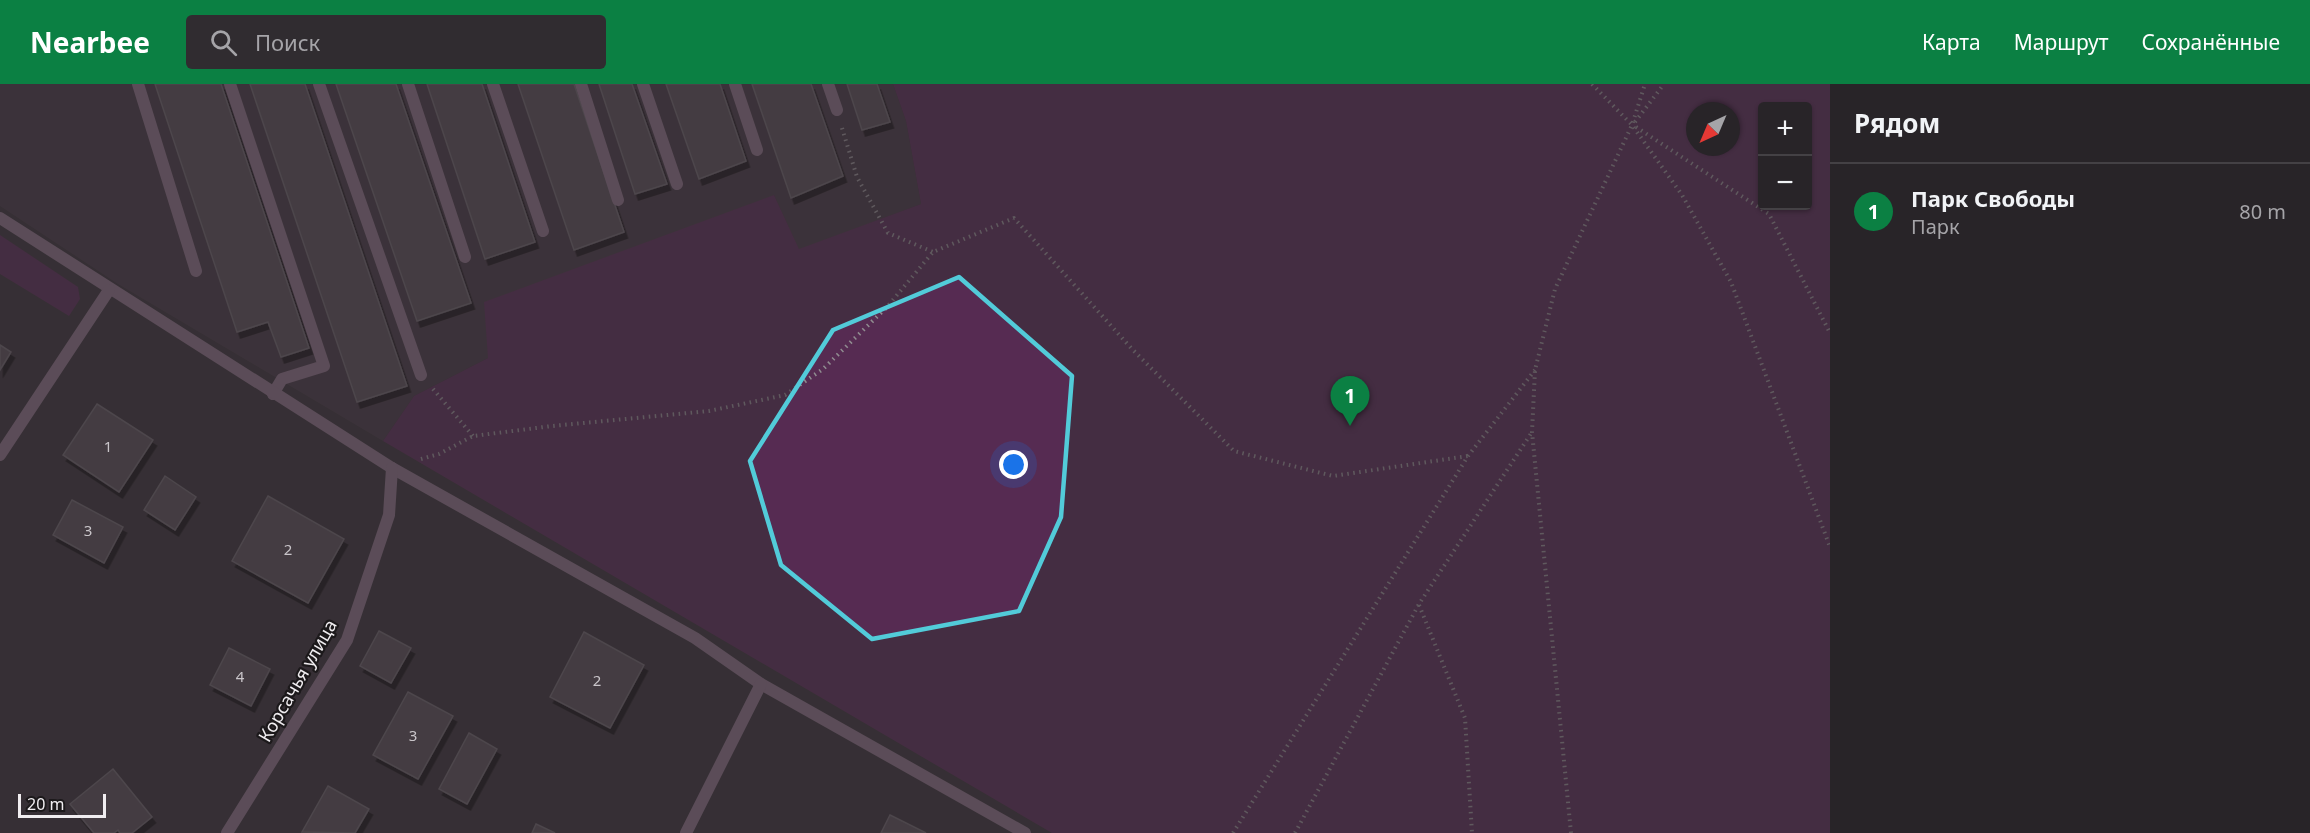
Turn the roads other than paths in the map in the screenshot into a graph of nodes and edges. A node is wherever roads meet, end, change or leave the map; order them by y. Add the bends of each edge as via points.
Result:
1 (138, 84) edge
2 (230, 84) edge
3 (319, 84) edge
4 (408, 84) edge
5 (494, 84) edge
6 (581, 84) edge
7 (644, 84) edge
8 (735, 84) edge
9 (828, 84) edge
10 (837, 110) road end
11 (757, 150) dead end
12 (677, 184) dead end
13 (618, 200) dead end
14 (0, 218) edge
15 (543, 231) dead end
16 (465, 257) dead end
17 (196, 271) dead end
18 (109, 290) junction
19 (421, 375) road end
20 (273, 394) junction
21 (0, 455) edge
22 (392, 468) junction
23 (761, 684) junction
24 (228, 833) edge
25 (686, 833) edge
26 (1025, 833) edge

1 - 17 street
2 - 20 street via 324,366 282,379
3 - 19 street
4 - 16 street
5 - 15 street
6 - 13 street
7 - 12 street
8 - 11 street
9 - 10 street
14 - 18 street
18 - 20 street
18 - 21 street
20 - 22 street
22 - 23 street via 695,638
22 - 24 street, Корсачья улица via 389,515 347,640
23 - 25 street
23 - 26 street

